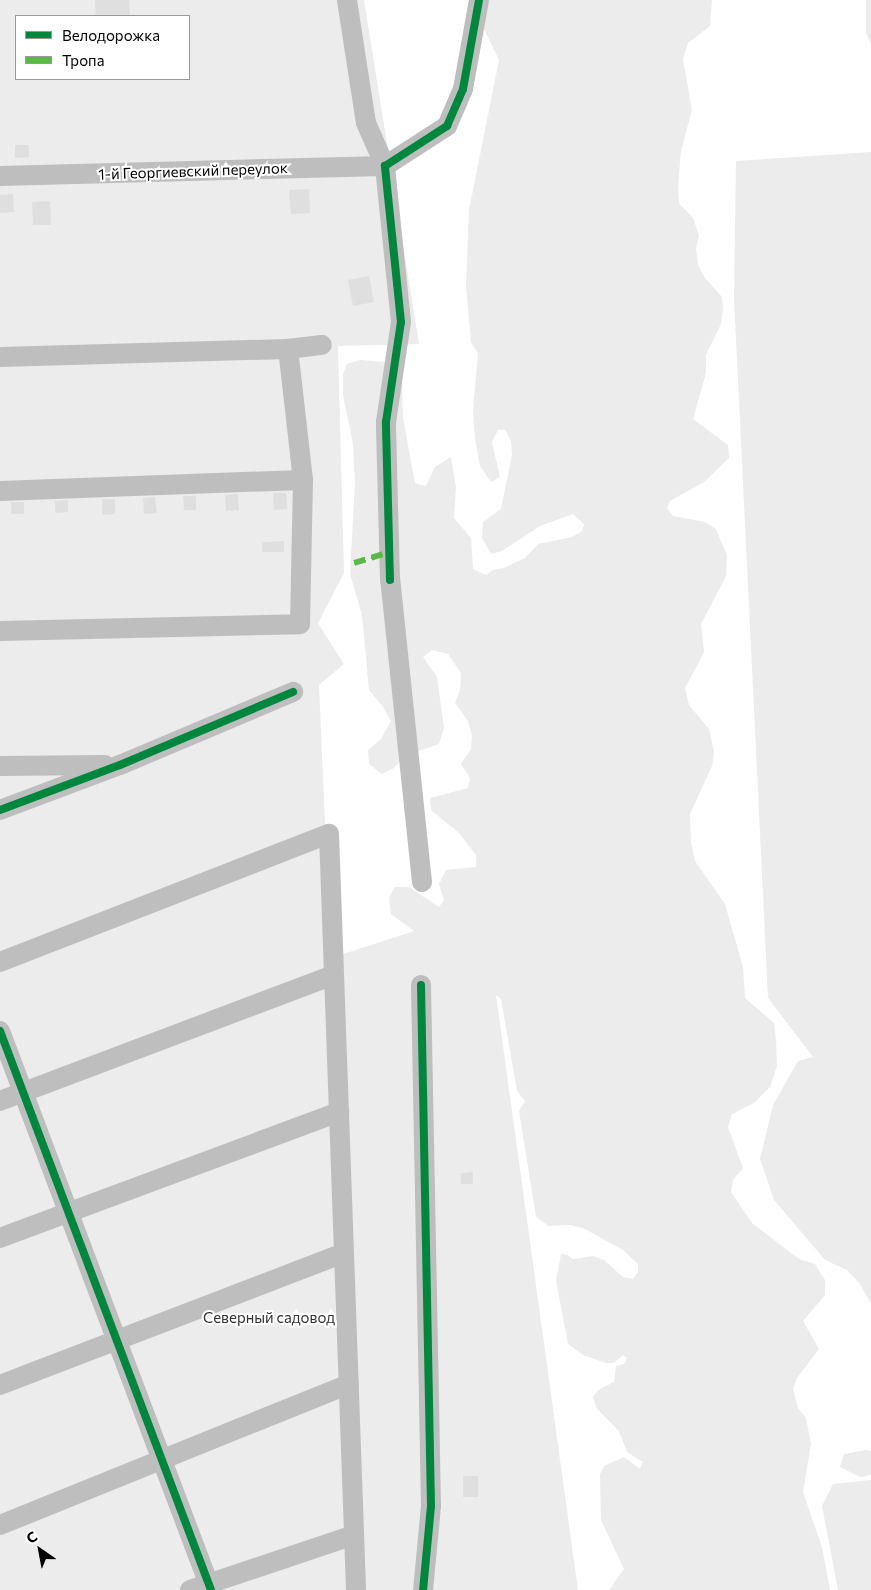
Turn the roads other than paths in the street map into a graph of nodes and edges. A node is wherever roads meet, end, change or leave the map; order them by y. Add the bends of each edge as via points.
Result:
1 (347, 0) edge
2 (479, 0) edge
3 (385, 166) junction
4 (0, 176) edge
5 (322, 345) dead end
6 (288, 349) junction
7 (0, 357) edge
8 (304, 480) junction
9 (0, 490) edge
10 (0, 631) edge
11 (293, 692) dead end
12 (120, 765) junction
13 (0, 766) edge
14 (0, 810) edge
15 (422, 882) dead end
16 (0, 962) edge
17 (334, 976) junction
18 (421, 985) dead end
19 (0, 1031) edge
20 (23, 1092) junction
21 (0, 1101) edge
22 (339, 1112) junction
23 (68, 1212) junction
24 (0, 1238) edge
25 (344, 1253) junction
26 (117, 1341) junction
27 (349, 1384) junction
28 (0, 1385) edge
29 (162, 1461) junction
30 (0, 1525) edge
31 (354, 1535) junction
32 (203, 1588) edge
33 (356, 1590) edge
34 (423, 1590) edge

1 - 3 street via 366,123
2 - 3 street via 463,89 446,126
3 - 4 street, 1-й Георгиевский переулок
3 - 15 street via 401,322 386,422 390,580
5 - 6 street
6 - 7 street
6 - 8 street
8 - 9 street
8 - 10 street via 300,624
11 - 12 street
12 - 13 street
12 - 14 street
16 - 17 street via 329,834
17 - 20 street
17 - 22 street
18 - 34 street via 431,1506
19 - 20 street
20 - 21 street
20 - 23 street
22 - 23 street
22 - 25 street
23 - 24 street
23 - 26 street
25 - 26 street
25 - 27 street
26 - 28 street
26 - 29 street
27 - 29 street
27 - 31 street
29 - 30 street
29 - 32 street
31 - 32 street
31 - 33 street

